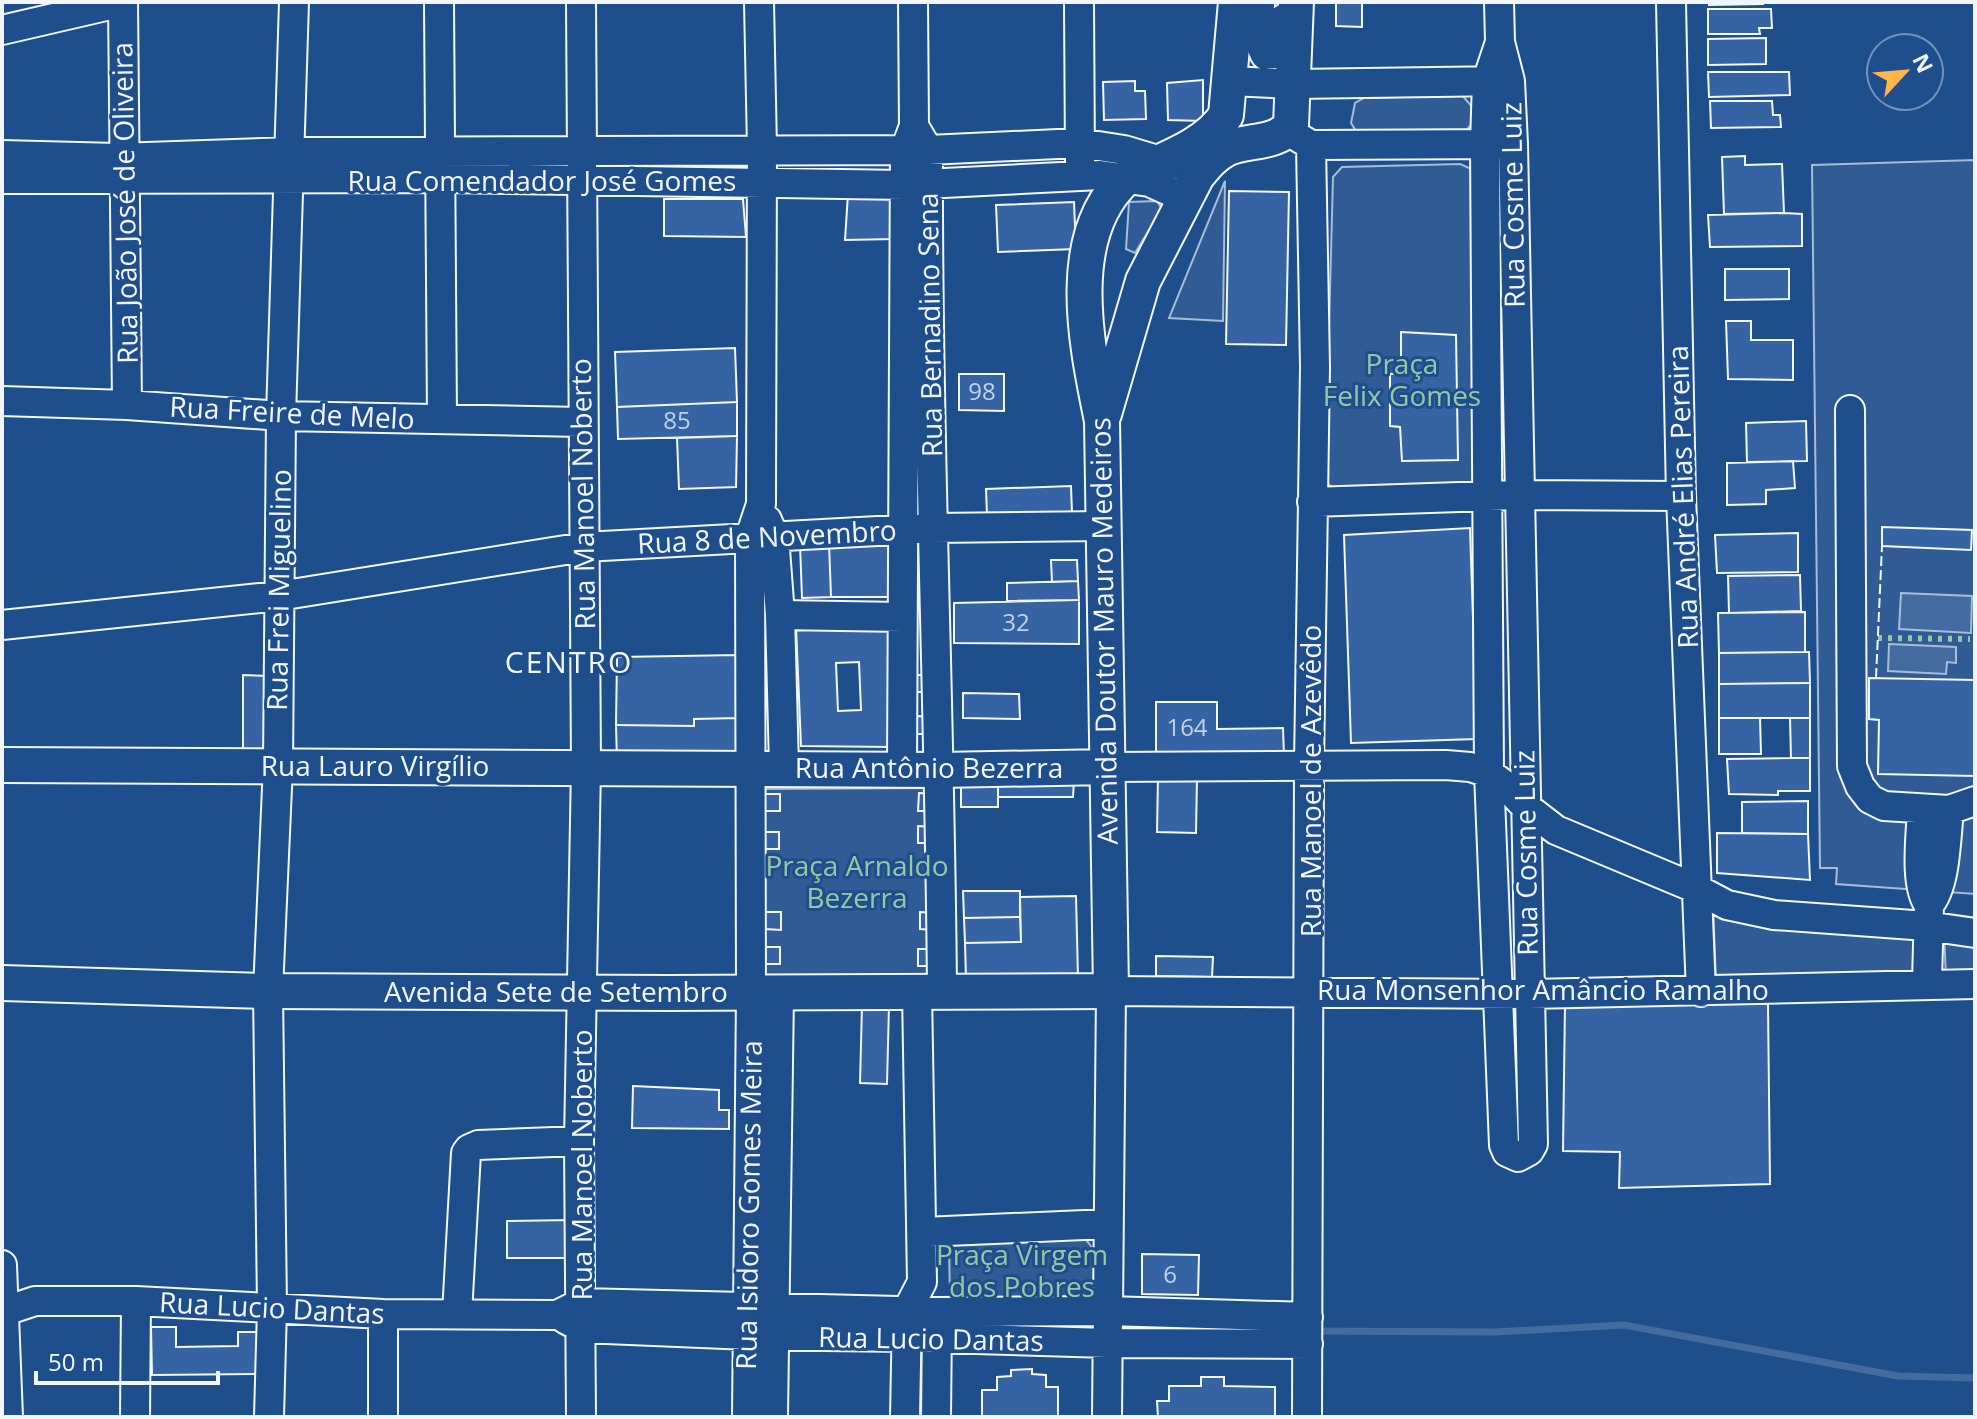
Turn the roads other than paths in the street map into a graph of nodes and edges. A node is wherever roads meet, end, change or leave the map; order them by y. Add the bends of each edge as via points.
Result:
1 (123, 2) edge
2 (294, 2) edge
3 (439, 2) edge
4 (581, 2) edge
5 (759, 2) edge
6 (913, 2) edge
7 (1079, 2) edge
8 (1236, 2) edge
9 (1260, 2) edge
10 (1283, 2) edge
11 (1296, 2) edge
12 (1499, 2) edge
13 (1671, 2) edge
14 (2, 30) edge
15 (1230, 81) junction
16 (1498, 81) junction
17 (1294, 84) junction
18 (1236, 129) junction
19 (1299, 138) junction
20 (916, 142) junction
21 (1079, 143) junction
22 (1499, 144) junction
23 (762, 149) junction
24 (582, 151) junction
25 (290, 152) junction
26 (2, 155) edge
27 (1160, 160) junction
28 (440, 165) junction
29 (126, 168) junction
30 (1081, 176) junction
31 (1127, 177) junction
32 (2, 179) edge
33 (289, 180) junction
34 (582, 181) junction
35 (762, 182) junction
36 (916, 185) junction
37 (1191, 187) junction
38 (2, 401) edge
39 (127, 405) junction
40 (1850, 410) dead end
41 (281, 416) junction
42 (442, 419) junction
43 (1102, 421) junction
44 (582, 422) junction
45 (1518, 495) junction
46 (1681, 496) junction
47 (1486, 497) junction
48 (1312, 502) junction
49 (1105, 526) junction
50 (933, 528) junction
51 (901, 530) junction
52 (762, 536) junction
53 (584, 547) junction
54 (279, 596) junction
55 (780, 615) junction
56 (902, 617) junction
57 (2, 625) edge
58 (2, 765) edge
59 (278, 765) junction
60 (1309, 766) junction
61 (586, 767) junction
62 (784, 767) junction
63 (1108, 767) junction
64 (749, 768) junction
65 (926, 770) junction
66 (1489, 773) junction
67 (1525, 806) junction
68 (1949, 807) edge
69 (1695, 888) junction
70 (1928, 916) junction
71 (1975, 933) edge
72 (2, 983) edge
73 (1927, 983) junction
74 (1975, 984) edge
75 (268, 991) junction
76 (584, 991) junction
77 (1111, 991) junction
78 (930, 992) junction
79 (1310, 992) junction
80 (1701, 992) junction
81 (765, 993) junction
82 (1497, 994) junction
83 (1530, 994) junction
84 (579, 1141) junction
85 (1107, 1224) junction
86 (923, 1232) junction
87 (2, 1265) edge
88 (922, 1282) junction
89 (3, 1300) edge
90 (136, 1301) junction
91 (272, 1308) junction
92 (1108, 1311) junction
93 (383, 1314) junction
94 (457, 1314) junction
95 (573, 1316) junction
96 (761, 1322) junction
97 (906, 1324) junction
98 (936, 1325) junction
99 (1308, 1330) junction
100 (1108, 1343) junction
101 (8, 1417) edge
102 (135, 1417) edge
103 (269, 1417) edge
104 (383, 1417) edge
105 (581, 1417) edge
106 (747, 1417) edge
107 (773, 1417) edge
108 (905, 1417) edge
109 (936, 1417) edge
110 (1107, 1417) edge
111 (1307, 1417) edge

1 - 14 street
1 - 29 street, Rua João José de Oliveira
2 - 25 street, Rua Frei Miguelino
3 - 28 street
4 - 24 street, Rua Manoel Noberto
5 - 23 street
6 - 20 street, Rua Bernadino Sena
7 - 21 street
8 - 15 main road
9 - 10 street via 1261,48 1270,55 1279,53 1283,44
11 - 17 main road
12 - 16 street, Rua Cosme Luiz
13 - 46 street, Rua André Elias Pereira
15 - 17 street
15 - 18 main road
16 - 17 street
16 - 22 street, Rua Cosme Luiz
17 - 19 main road via 1291,125
18 - 19 main road via 1270,139
18 - 27 main road, Avenida Doutor Mauro Medeiros via 1213,131
18 - 37 main road
19 - 22 street
19 - 48 street, Rua Manoel de Azevêdo via 1315,367
20 - 21 street, Rua Comendador José Gomes
20 - 23 street, Rua Comendador José Gomes
20 - 36 street, Rua Bernadino Sena
21 - 27 street, Rua Comendador José Gomes
21 - 30 street
22 - 45 street, Rua Cosme Luiz
22 - 47 street, Rua Cosme Luiz
23 - 24 street, Rua Comendador José Gomes
23 - 35 street
24 - 28 street, Rua Comendador José Gomes
24 - 34 street, Rua Manoel Noberto
25 - 28 street, Rua Comendador José Gomes
25 - 29 street, Rua Comendador José Gomes
25 - 33 street, Rua Frei Miguelino
26 - 29 street, Rua Comendador José Gomes
27 - 31 main road, Avenida Doutor Mauro Medeiros
27 - 37 street, Rua Comendador José Gomes
28 - 33 street, Rua Comendador José Gomes
28 - 34 street, Rua Comendador José Gomes
28 - 42 street
29 - 32 street, Rua Comendador José Gomes
29 - 33 street, Rua Comendador José Gomes
29 - 39 street, Rua João José de Oliveira
30 - 31 street, Rua Comendador José Gomes
30 - 36 street, Rua Comendador José Gomes
31 - 37 street, Rua Comendador José Gomes
31 - 43 main road, Avenida Doutor Mauro Medeiros via 1098,218 1086,265 1087,348
33 - 41 street, Rua Frei Miguelino
34 - 35 street, Rua Comendador José Gomes
34 - 44 street, Rua Manoel Noberto
35 - 36 street, Rua Comendador José Gomes
35 - 52 street
36 - 50 street, Rua Bernadino Sena
36 - 51 street, Rua Bernadino Sena
37 - 43 main road via 1143,281
38 - 39 street, Rua Freire de Melo
39 - 41 street, Rua Freire de Melo
40 - 68 street via 1852,766 1870,799 1884,806
41 - 42 street, Rua Freire de Melo
41 - 54 street, Rua Frei Miguelino
42 - 44 street, Rua Freire de Melo
43 - 49 main road, Avenida Doutor Mauro Medeiros
44 - 53 street, Rua Manoel Noberto
45 - 46 street
45 - 47 street
45 - 67 street, Rua Cosme Luiz
46 - 69 street, Rua André Elias Pereira
47 - 48 street
47 - 66 street, Rua Cosme Luiz
48 - 60 street, Rua Manoel de Azevêdo
49 - 50 street, Rua 8 de Novembro
49 - 63 main road, Avenida Doutor Mauro Medeiros
50 - 51 street, Rua 8 de Novembro
50 - 65 street, Rua Bernadino Sena
51 - 52 street, Rua 8 de Novembro
51 - 56 street, Rua Bernadino Sena
51 - 65 street via 927,544 934,562
52 - 53 street, Rua 8 de Novembro
52 - 55 street
52 - 64 street, Rua Isidoro Gomes Meira
53 - 54 street, Rua 8 de Novembro
53 - 61 street, Rua Manoel Noberto
54 - 57 street, Rua 8 de Novembro
54 - 59 street, Rua Frei Miguelino
55 - 56 street
55 - 62 street
56 - 65 street, Rua Bernadino Sena
58 - 59 main road, Rua Lauro Virgílio
59 - 61 main road, Rua Lauro Virgílio
59 - 75 street, Rua Frei Miguelino
60 - 63 street
60 - 66 street via 1446,765
60 - 79 street, Rua Manoel de Azevêdo
61 - 64 main road, Rua Lauro Virgílio
61 - 76 street, Rua Manoel Noberto
62 - 64 main road, Rua Antônio Bezerra
62 - 65 main road, Rua Antônio Bezerra
63 - 65 main road, Rua Antônio Bezerra
63 - 77 main road, Avenida Doutor Mauro Medeiros
64 - 81 street, Rua Isidoro Gomes Meira
65 - 78 street
66 - 67 street
66 - 82 street, Rua Cosme Luiz
67 - 69 street via 1556,830
67 - 83 street, Rua Cosme Luiz
68 - 70 street via 1921,885
69 - 70 street via 1749,911
69 - 80 street, Rua André Elias Pereira
70 - 71 street
70 - 73 street
72 - 75 main road, Avenida Sete de Setembro
73 - 74 street, Rua Monsenhor Amâncio Ramalho
73 - 80 street, Rua Monsenhor Amâncio Ramalho
75 - 76 main road, Avenida Sete de Setembro
75 - 91 street, Rua Frei Miguelino
76 - 81 main road, Avenida Sete de Setembro
76 - 84 street, Rua Manoel Noberto
77 - 78 main road, Avenida Sete de Setembro
77 - 79 street, Rua Monsenhor Amâncio Ramalho
77 - 85 street
78 - 81 main road, Avenida Sete de Setembro
78 - 86 street
79 - 82 street, Rua Monsenhor Amâncio Ramalho
79 - 99 street, Rua Manoel de Azevêdo
80 - 83 street, Rua Monsenhor Amâncio Ramalho
81 - 96 street, Rua Isidoro Gomes Meira
82 - 83 street, Rua Monsenhor Amâncio Ramalho
82 - 83 street, Rua Cosme Luiz via 1504,1145 1518,1157 1533,1144
84 - 94 street via 478,1145 466,1153
84 - 95 street, Rua Manoel Noberto
85 - 86 street
85 - 92 street
86 - 88 street
87 - 89 street
88 - 97 street
88 - 98 street
89 - 90 street, Rua Lucio Dantas
89 - 101 street
90 - 91 street, Rua Lucio Dantas
90 - 102 street
91 - 93 street, Rua Lucio Dantas
91 - 103 street, Rua Frei Miguelino
92 - 98 street, Rua Lucio Dantas
92 - 99 street, Rua Lucio Dantas
92 - 100 street
93 - 94 street, Rua Lucio Dantas
93 - 104 street
94 - 95 street, Rua Lucio Dantas
95 - 96 street, Rua Lucio Dantas
95 - 105 street, Rua Manoel Noberto
96 - 97 street, Rua Lucio Dantas
96 - 106 street, Rua Isidoro Gomes Meira
96 - 107 street, Rua Isidoro Gomes Meira
97 - 98 street, Rua Lucio Dantas
97 - 108 street
98 - 100 street, Rua Lucio Dantas
98 - 109 street
99 - 100 street, Rua Lucio Dantas
99 - 111 street, Rua Manoel de Azevêdo
100 - 110 street

